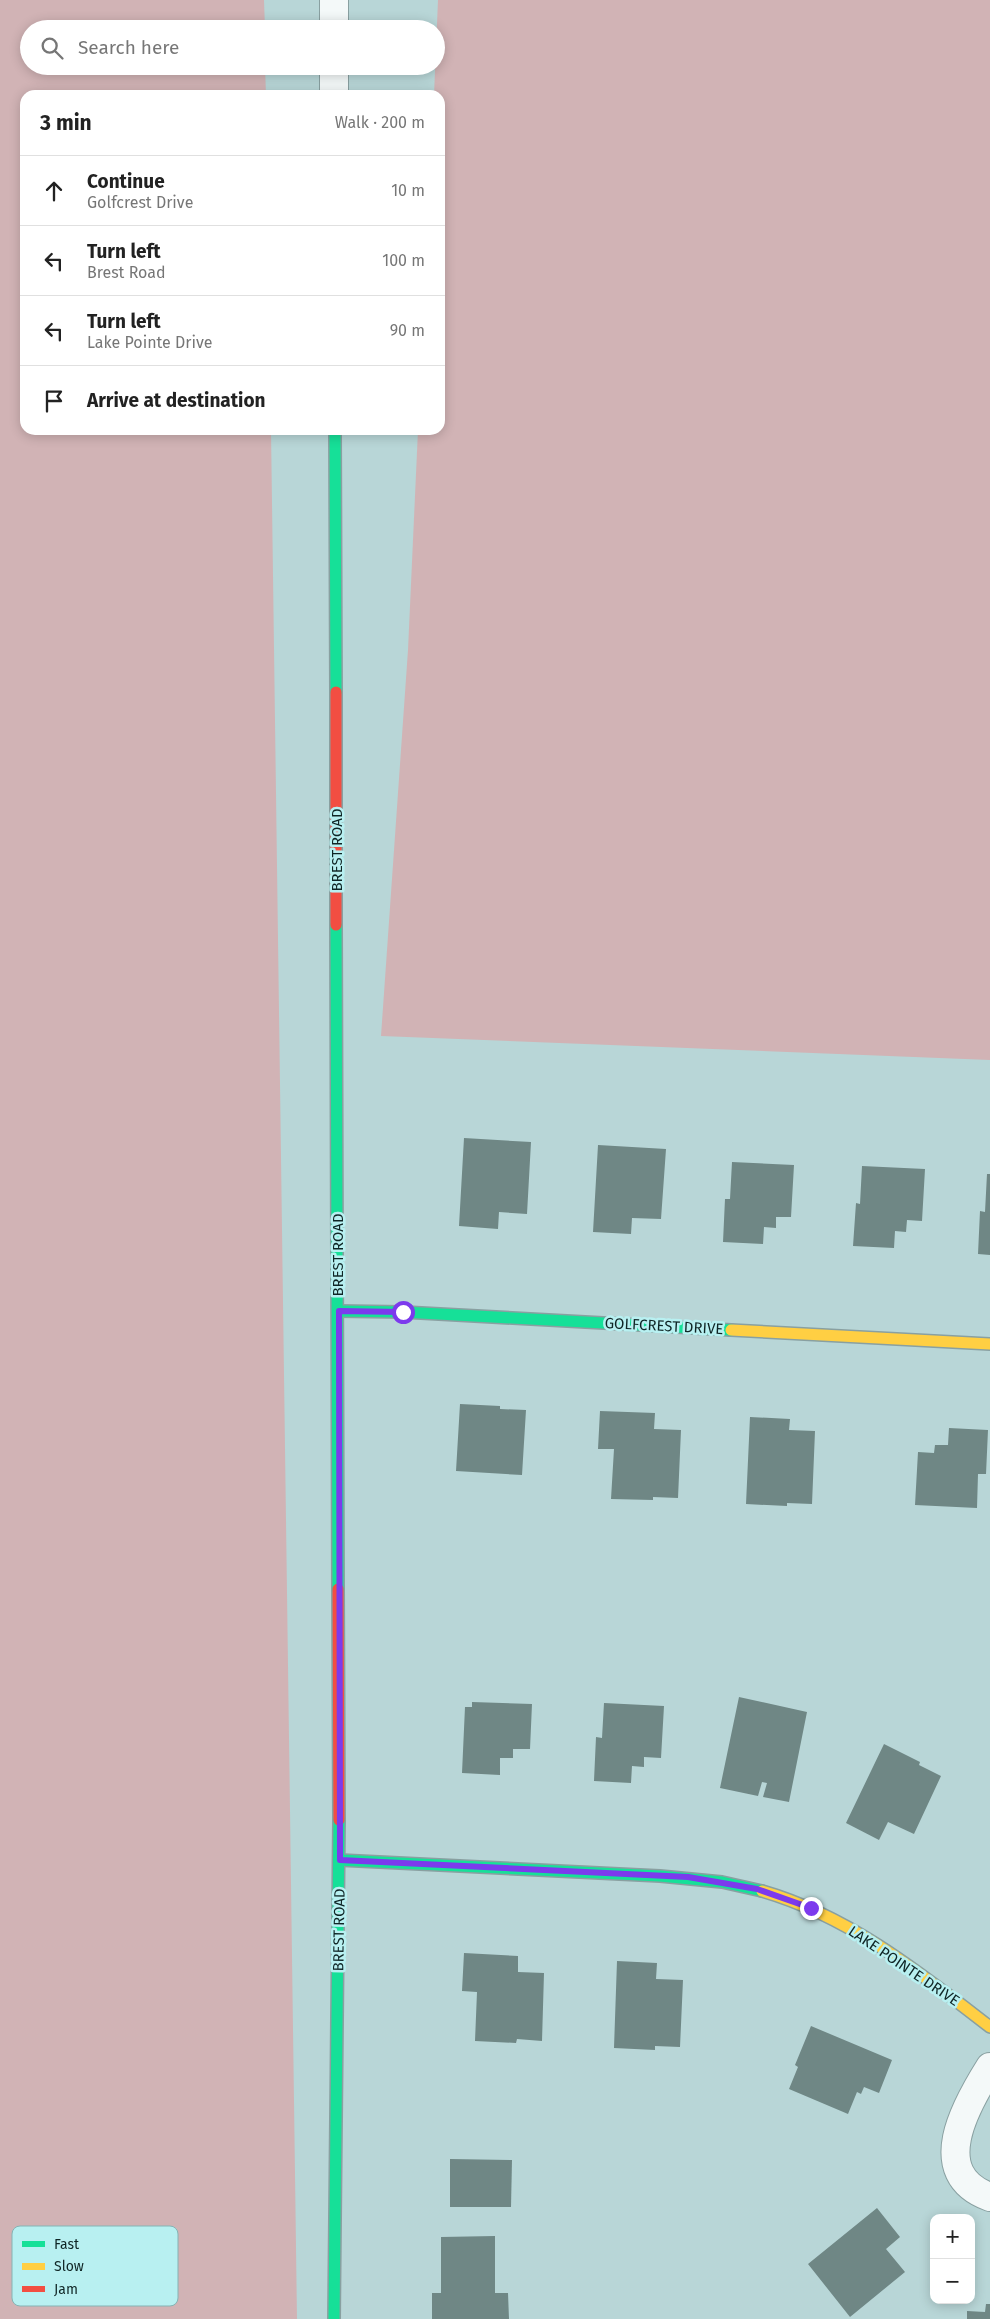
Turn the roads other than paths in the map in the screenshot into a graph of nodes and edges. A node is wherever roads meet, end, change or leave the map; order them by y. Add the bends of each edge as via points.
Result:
1 (334, 0) edge
2 (334, 20) edge
3 (334, 75) edge
4 (334, 90) edge
5 (335, 435) edge
6 (339, 1311) junction
7 (990, 1344) edge
8 (340, 1860) junction
9 (990, 2027) edge
10 (990, 2067) edge
11 (990, 2197) edge
12 (334, 2319) edge

1 - 2 street
3 - 4 street
5 - 6 street, BREST ROAD
6 - 7 street, GOLFCREST DRIVE
6 - 8 street, BREST ROAD
8 - 9 street, LAKE POINTE DRIVE via 688,1877 757,1889 811,1908 870,1941
8 - 12 street, BREST ROAD
10 - 11 street via 958,2127 955,2159 964,2180

